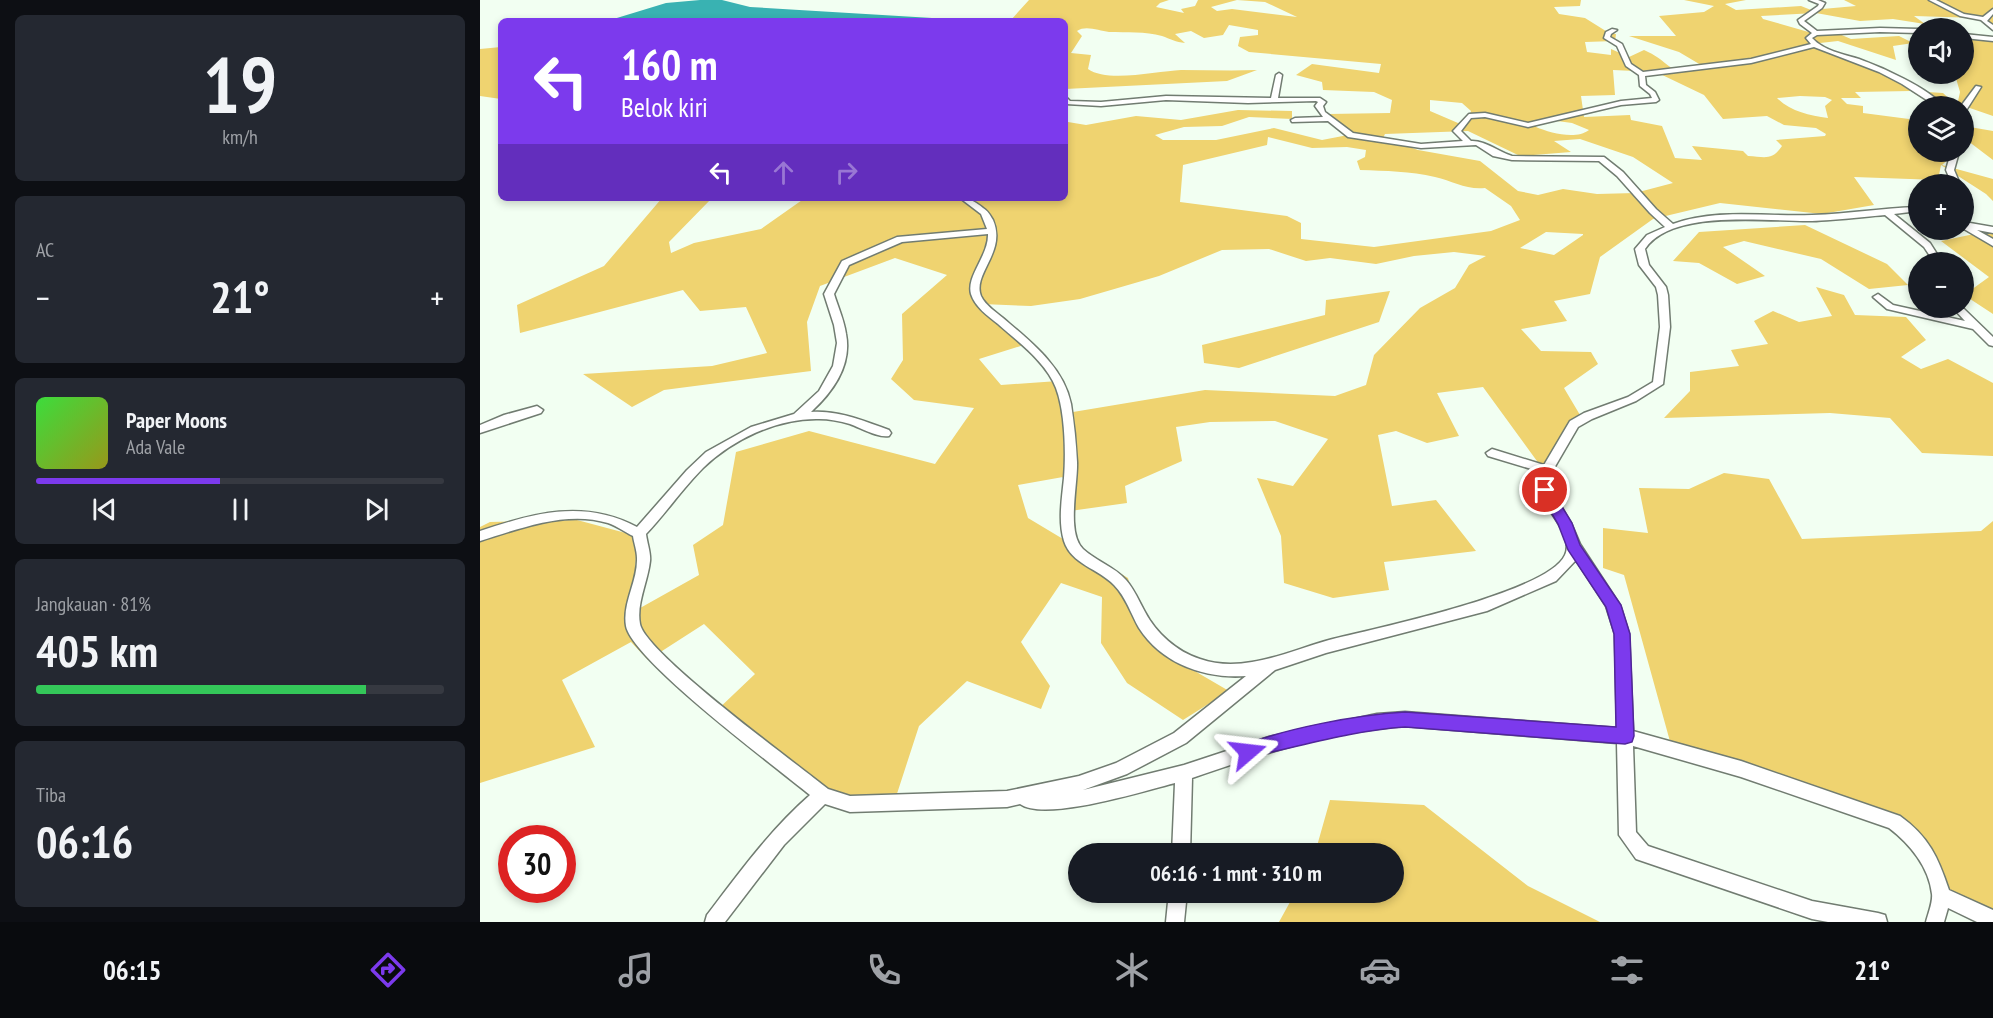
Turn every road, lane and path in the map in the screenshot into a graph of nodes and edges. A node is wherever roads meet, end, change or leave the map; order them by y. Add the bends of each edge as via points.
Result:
1 (1812, 0) edge
2 (1932, 0) edge
3 (1993, 11) edge
4 (1983, 19) junction
5 (1993, 28) edge
6 (1614, 30) dead end
7 (1908, 31) edge
8 (1816, 33) junction
9 (1974, 37) edge
10 (1993, 39) edge
11 (1814, 45) junction
12 (1642, 74) junction
13 (1279, 75) dead end
14 (1978, 87) dead end
15 (1925, 96) edge
16 (1972, 96) edge
17 (1274, 99) junction
18 (1068, 103) edge
19 (1331, 119) junction
20 (1295, 120) dead end
21 (1468, 142) junction
22 (968, 201) edge
23 (1908, 210) edge
24 (1887, 212) junction
25 (1974, 227) edge
26 (1671, 228) junction
27 (1993, 230) edge
28 (992, 231) junction
29 (1974, 232) edge
30 (1993, 243) edge
31 (1931, 252) edge
32 (1878, 297) dead end
33 (1967, 318) edge
34 (1975, 326) junction
35 (1993, 343) edge
36 (537, 410) dead end
37 (798, 416) junction
38 (480, 429) edge
39 (885, 433) dead end
40 (1492, 453) dead end
41 (1547, 470) junction
42 (639, 533) junction
43 (480, 536) edge
44 (1574, 546) junction
45 (1270, 665) junction
46 (1625, 736) junction
47 (1184, 773) junction
48 (823, 795) junction
49 (1007, 799) junction
50 (1181, 843) edge
51 (1942, 896) junction
52 (1178, 903) edge
53 (1993, 920) edge
54 (714, 922) edge
55 (1179, 922) edge
56 (1878, 922) edge
57 (1935, 922) edge

1 - 8 street via 1822,3 1821,6 1801,20
2 - 4 street via 1962,15
3 - 4 street
4 - 5 street
6 - 12 street via 1607,38 1620,45 1628,65
7 - 8 street
8 - 11 street via 1809,38
9 - 10 street
11 - 12 street via 1734,65
11 - 15 street via 1887,71
12 - 21 street via 1643,86 1656,100 1621,103 1528,125 1485,115 1469,116 1457,131
13 - 17 street
14 - 16 street
17 - 18 street via 1166,98
17 - 19 street via 1318,99 1322,112
19 - 20 street
19 - 21 street via 1351,135 1421,146
21 - 26 street via 1512,158 1601,159
22 - 28 street via 986,214
23 - 24 street
24 - 26 street via 1795,218 1723,215
24 - 31 street
25 - 27 street
26 - 41 street via 1648,238 1640,249 1644,265 1663,295 1665,327 1658,384 1574,424
28 - 37 street via 900,239 845,264 829,294 842,342 831,385
28 - 45 street via 990,254 976,281 976,294 1062,387 1071,462 1068,519 1076,552 1121,583 1150,633 1173,654 1211,670 1250,670
29 - 30 street
32 - 34 street via 1890,308
33 - 34 street
34 - 35 street
36 - 38 street
37 - 39 street via 855,421
37 - 42 street via 755,430 716,450
40 - 41 street
41 - 44 street via 1545,490
42 - 43 street via 595,516 543,518
42 - 48 street via 644,559 632,615 633,628 651,653 700,697
44 - 45 street via 1570,560 1551,577 1482,607
44 - 46 street via 1613,605 1622,634
45 - 49 street via 1161,749 1079,784
46 - 47 street via 1435,720 1377,721 1269,744
46 - 51 street via 1741,769 1894,822 1922,846
46 - 56 street via 1628,835 1642,853 1812,910
47 - 49 street via 1066,801
47 - 50 street
48 - 49 street via 849,804
48 - 54 street via 767,850
51 - 53 street
51 - 57 street
52 - 55 street

